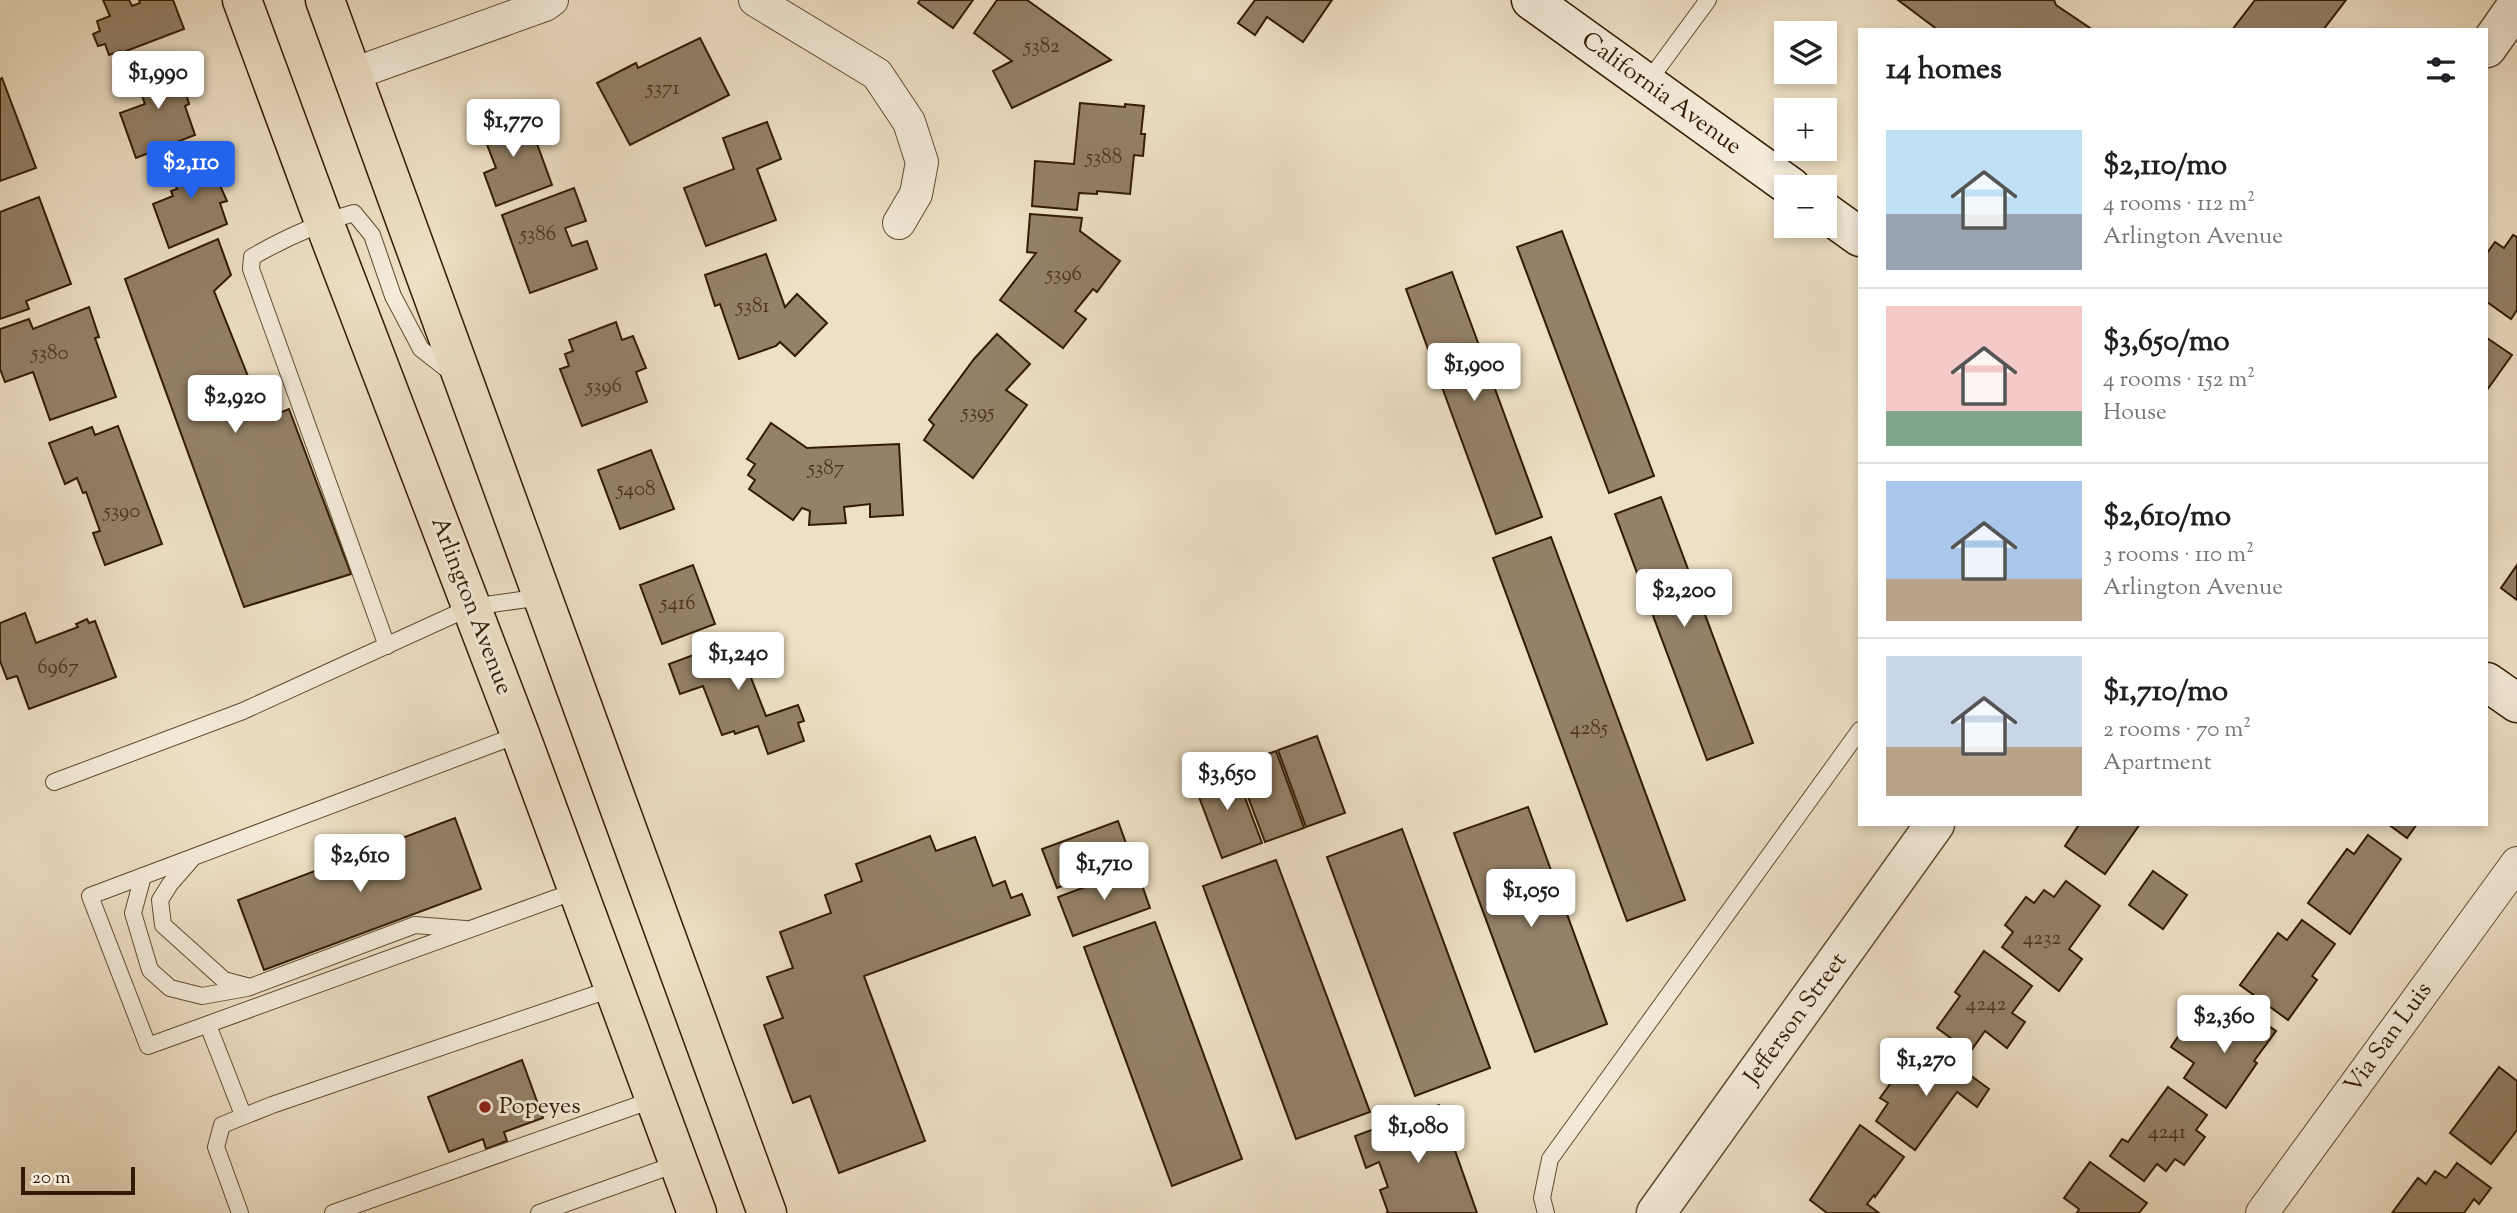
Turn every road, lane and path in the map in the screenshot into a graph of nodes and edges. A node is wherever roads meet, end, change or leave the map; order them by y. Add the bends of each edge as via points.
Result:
1 (242, 0) edge
2 (325, 0) edge
3 (552, 0) edge
4 (755, 0) edge
5 (1531, 0) edge
6 (1708, 0) edge
7 (2517, 5) edge
8 (2488, 47) edge
9 (353, 74) junction
10 (1647, 83) junction
11 (1774, 175) edge
12 (1837, 221) edge
13 (324, 222) junction
14 (899, 223) dead end
15 (1858, 236) edge
16 (466, 384) junction
17 (544, 597) junction
18 (471, 607) junction
19 (387, 646) junction
20 (2488, 683) edge
21 (2517, 703) edge
22 (1858, 733) edge
23 (520, 734) junction
24 (54, 782) dead end
25 (1934, 826) edge
26 (193, 858) junction
27 (2517, 863) edge
28 (143, 876) junction
29 (578, 890) junction
30 (470, 929) junction
31 (250, 987) junction
32 (614, 988) junction
33 (208, 1025) junction
34 (655, 1099) junction
35 (243, 1115) junction
36 (678, 1163) junction
37 (240, 1213) edge
38 (333, 1213) edge
39 (539, 1213) edge
40 (697, 1213) edge
41 (767, 1213) edge
42 (1546, 1213) edge
43 (1656, 1213) edge
44 (2262, 1213) edge

1 - 13 main road, Arlington Avenue
2 - 9 main road
3 - 9 street
4 - 14 street via 877,74 909,122 922,162 916,194
5 - 10 street, California Avenue
6 - 10 lane
7 - 8 street
9 - 16 main road
10 - 11 street, California Avenue
12 - 15 street
13 - 16 lane via 354,213 372,235 393,296 421,349
13 - 18 main road, Arlington Avenue
13 - 19 lane via 252,257 251,269
16 - 17 main road
17 - 18 lane
17 - 41 main road
18 - 19 lane
18 - 23 main road, Arlington Avenue
19 - 24 lane via 243,710
20 - 21 street
22 - 42 lane via 1550,1159 1542,1198
23 - 26 lane
23 - 29 main road, Arlington Avenue
25 - 43 street, Jefferson Street
26 - 28 lane
26 - 31 lane via 160,900 163,925 224,980
27 - 44 street, Via San Luis
28 - 31 lane via 132,913 150,970 170,988 202,996
28 - 33 lane via 90,896 148,1046
29 - 30 lane
29 - 32 main road, Arlington Avenue
30 - 31 lane via 415,925
30 - 33 lane
32 - 34 main road, Arlington Avenue
32 - 35 lane
33 - 35 lane
34 - 36 main road, Arlington Avenue
34 - 38 lane
35 - 37 lane via 222,1125 216,1147
36 - 39 lane
36 - 40 main road, Arlington Avenue

